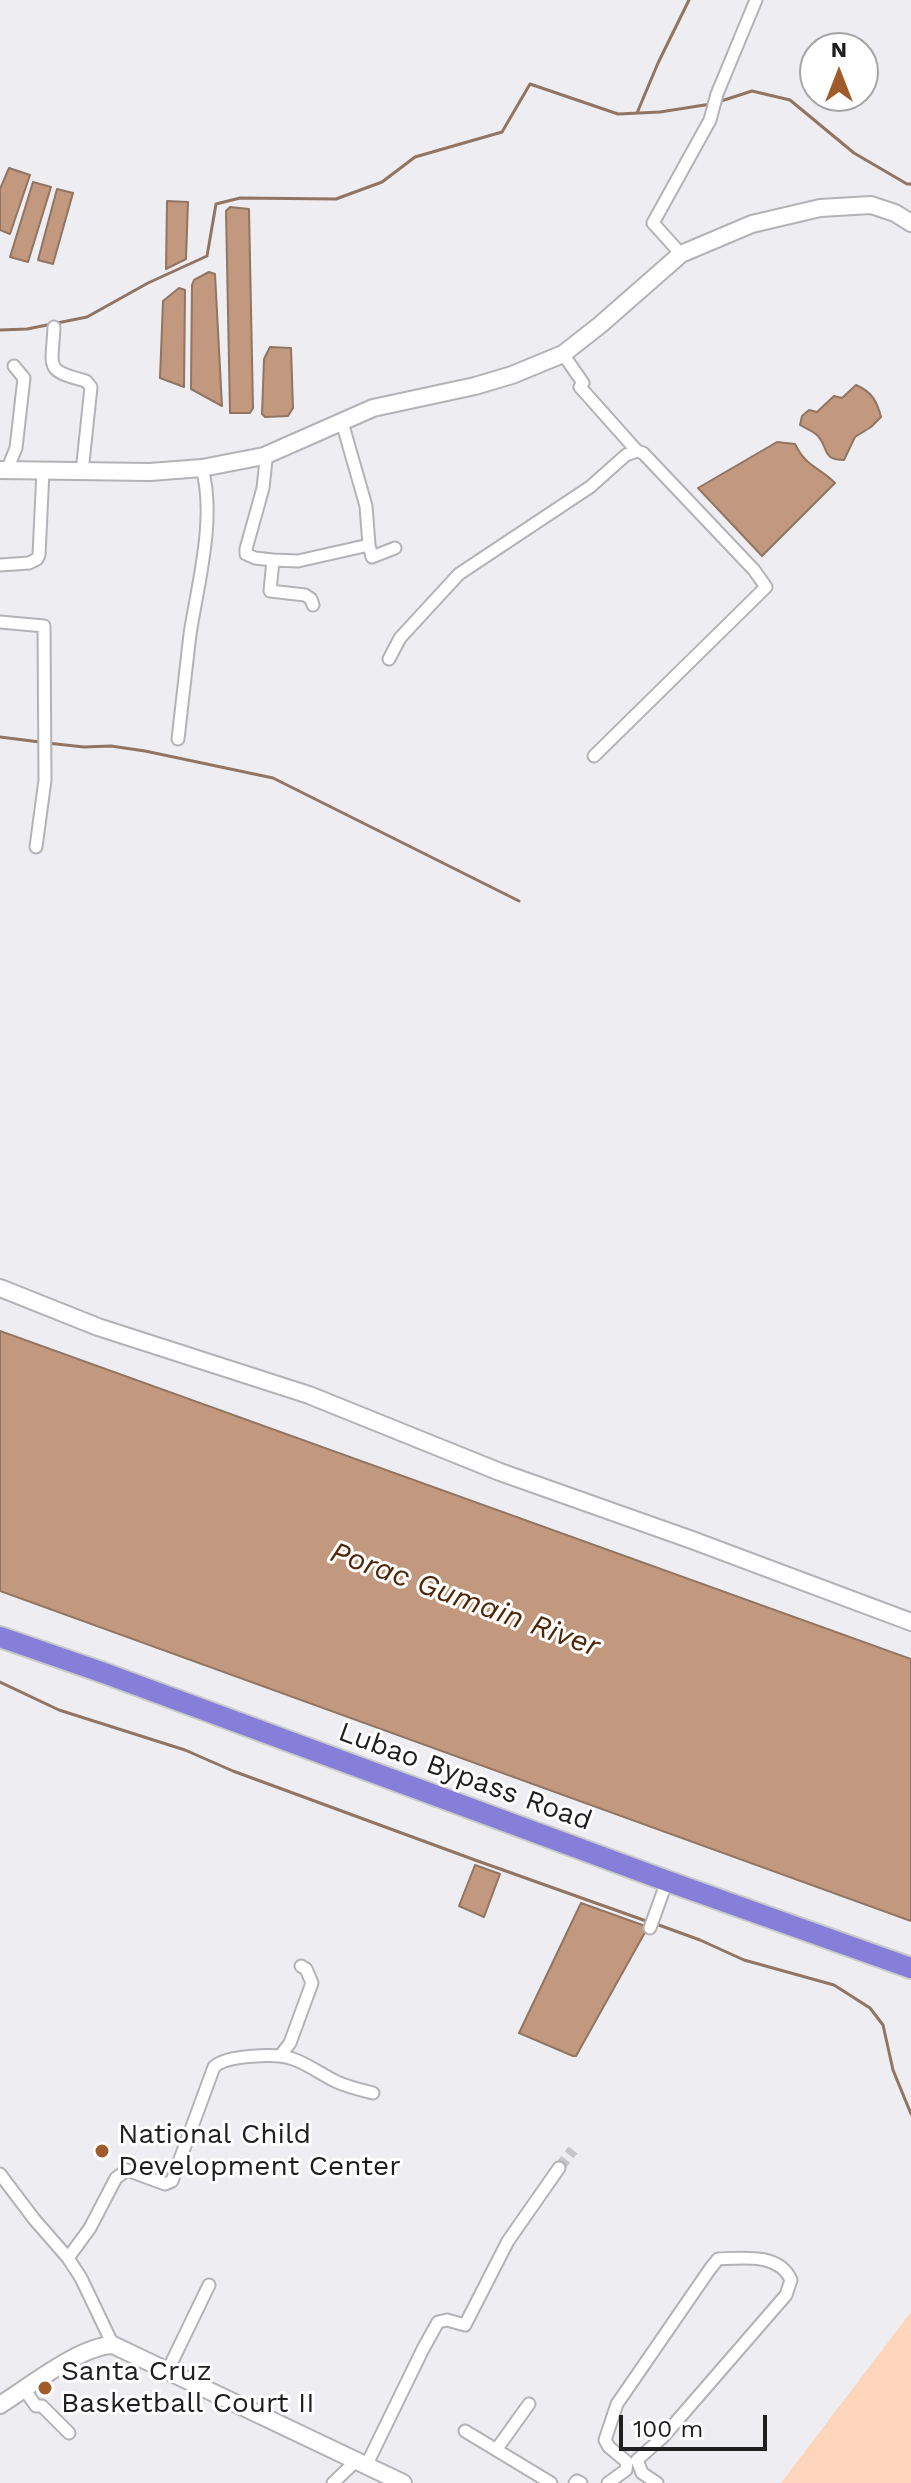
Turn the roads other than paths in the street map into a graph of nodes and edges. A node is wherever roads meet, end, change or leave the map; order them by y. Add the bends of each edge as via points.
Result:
1 (756, 0) edge
2 (911, 223) edge
3 (681, 254) junction
4 (54, 327) dead end
5 (563, 354) junction
6 (14, 366) dead end
7 (342, 422) junction
8 (637, 451) junction
9 (264, 456) junction
10 (202, 468) junction
11 (4, 470) edge
12 (43, 471) junction
13 (82, 472) junction
14 (369, 545) junction
15 (395, 548) dead end
16 (273, 560) junction
17 (0, 565) edge
18 (313, 605) dead end
19 (0, 622) edge
20 (389, 659) dead end
21 (178, 739) dead end
22 (594, 756) dead end
23 (36, 847) dead end
24 (0, 1288) edge
25 (911, 1622) edge
26 (0, 1637) edge
27 (667, 1881) junction
28 (651, 1924) dead end
29 (301, 1966) dead end
30 (911, 1968) edge
31 (280, 2056) junction
32 (373, 2093) dead end
33 (559, 2168) tunnel mouth
34 (0, 2174) edge
35 (68, 2258) junction
36 (209, 2285) dead end
37 (113, 2345) junction
38 (167, 2372) junction
39 (24, 2389) junction
40 (529, 2404) dead end
41 (0, 2405) edge
42 (465, 2431) dead end
43 (69, 2433) dead end
44 (496, 2450) junction
45 (361, 2464) junction
46 (632, 2466) junction
47 (529, 2478) edge
48 (333, 2483) edge
49 (403, 2483) edge
50 (551, 2483) edge
51 (608, 2483) edge
52 (657, 2483) edge

1 - 3 street via 710,120 653,223
2 - 3 street via 871,205 820,208 752,224
3 - 5 street
4 - 13 street via 55,371 91,387
5 - 7 street via 512,375 373,408
5 - 8 street via 583,383 580,387
6 - 11 street via 24,378 16,448
7 - 9 street
7 - 14 street via 366,506
8 - 20 street via 459,574 400,638
8 - 22 street via 766,587
9 - 10 street
9 - 16 street via 263,488 246,549 249,557
10 - 13 street
10 - 21 street via 204,544
11 - 12 street
12 - 13 street
12 - 17 street via 39,555 34,561
14 - 15 street via 372,557
14 - 16 street via 298,561
16 - 18 street via 270,591 305,595
19 - 23 street via 44,626 45,780
24 - 25 street via 98,1327 309,1395 500,1472
26 - 27 highway, Lubao Bypass Road
27 - 28 street
27 - 30 highway, Lubao Bypass Road
29 - 31 street via 312,1983
31 - 32 street
31 - 35 street via 218,2063 172,2181 165,2184 122,2172
33 - 45 street via 508,2241 465,2325 438,2322
34 - 35 street
35 - 37 street
36 - 38 street
37 - 38 street
37 - 39 street via 77,2356
38 - 45 street
39 - 41 street
39 - 43 street
40 - 44 street
42 - 44 street
44 - 47 street
45 - 48 street
45 - 49 street
46 - 46 street via 605,2440 617,2404 718,2259 758,2257 788,2273 786,2295
46 - 51 street
46 - 52 street
47 - 50 street

